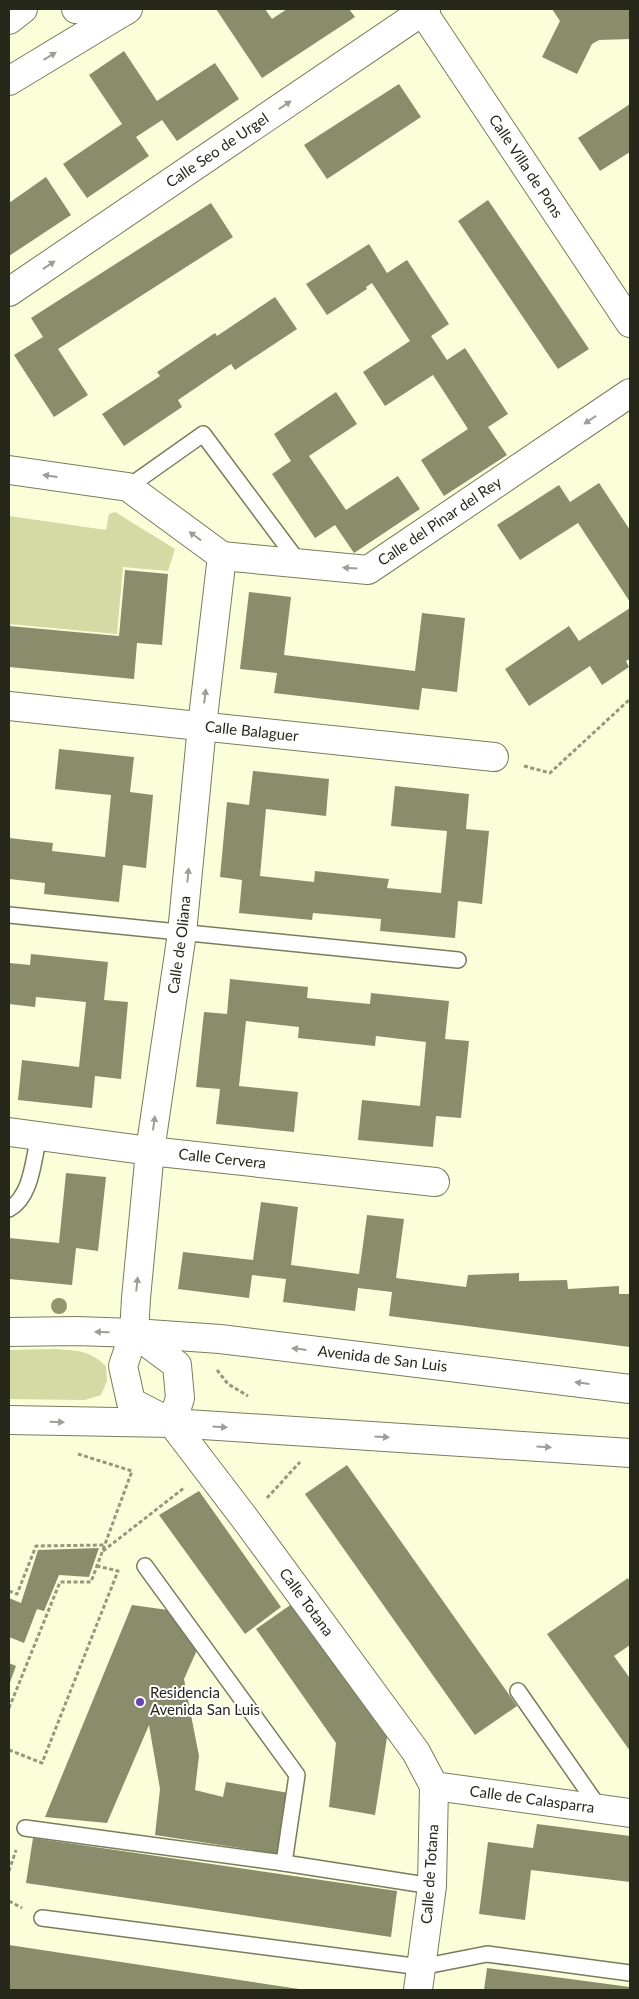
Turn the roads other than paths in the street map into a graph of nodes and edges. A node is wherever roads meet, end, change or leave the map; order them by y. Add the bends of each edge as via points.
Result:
1 (23, 9) edge
2 (76, 9) edge
3 (126, 9) edge
4 (423, 10) edge
5 (9, 20) edge
6 (9, 81) edge
7 (9, 292) edge
8 (630, 323) edge
9 (630, 393) edge
10 (9, 470) edge
11 (128, 487) junction
12 (222, 556) junction
13 (301, 565) junction
14 (9, 706) edge
15 (202, 726) junction
16 (494, 757) road end
17 (9, 915) edge
18 (182, 933) junction
19 (458, 960) dead end
20 (9, 1132) edge
21 (39, 1136) junction
22 (150, 1151) junction
23 (435, 1182) dead end
24 (9, 1209) edge
25 (9, 1332) edge
26 (134, 1333) junction
27 (630, 1389) edge
28 (9, 1420) edge
29 (172, 1423) junction
30 (630, 1453) edge
31 (145, 1566) dead end
32 (518, 1691) dead end
33 (434, 1786) junction
34 (600, 1809) junction
35 (630, 1813) edge
36 (24, 1828) dead end
37 (284, 1863) junction
38 (432, 1886) junction
39 (42, 1918) dead end
40 (630, 1973) edge
41 (419, 1979) edge

1 - 5 street
2 - 3 street
6 -> 3 street
7 -> 4 street, Calle Seo de Urgel
4 - 8 street, Calle Villa de Pons
9 -> 13 street, Calle del Pinar del Rey via 368,570
11 -> 10 street, Calle del Pinar del Rey
12 -> 11 street, Calle del Pinar del Rey
11 - 13 lane via 203,434
12 - 13 street, Calle del Pinar del Rey
15 -> 12 street, Calle de Oliana
14 - 15 street, Calle Balaguer
15 - 16 street, Calle Balaguer
18 -> 15 street, Calle de Oliana
17 - 18 lane
18 - 19 lane
22 -> 18 street, Calle de Oliana
20 - 21 street, Calle Cervera
21 - 22 street, Calle Cervera
21 - 24 lane via 27,1189 17,1204
22 - 23 street, Calle Cervera
26 -> 22 street, Calle de Oliana
26 -> 25 street, Avenida de San Luis
27 -> 26 street, Avenida de San Luis via 220,1339
26 - 29 street via 177,1365 180,1398
26 - 29 street via 124,1366 131,1402
28 -> 29 street
29 -> 30 street
29 - 33 street, Calle Totana via 416,1752
31 - 37 lane via 297,1775
32 - 34 lane
33 - 34 street, Calle de Calasparra
33 - 38 street, Calle de Totana
34 - 35 street, Calle de Calasparra
36 - 37 lane
37 - 38 lane
38 - 41 street, Calle de Totana
39 - 41 lane
40 - 41 lane via 487,1954

